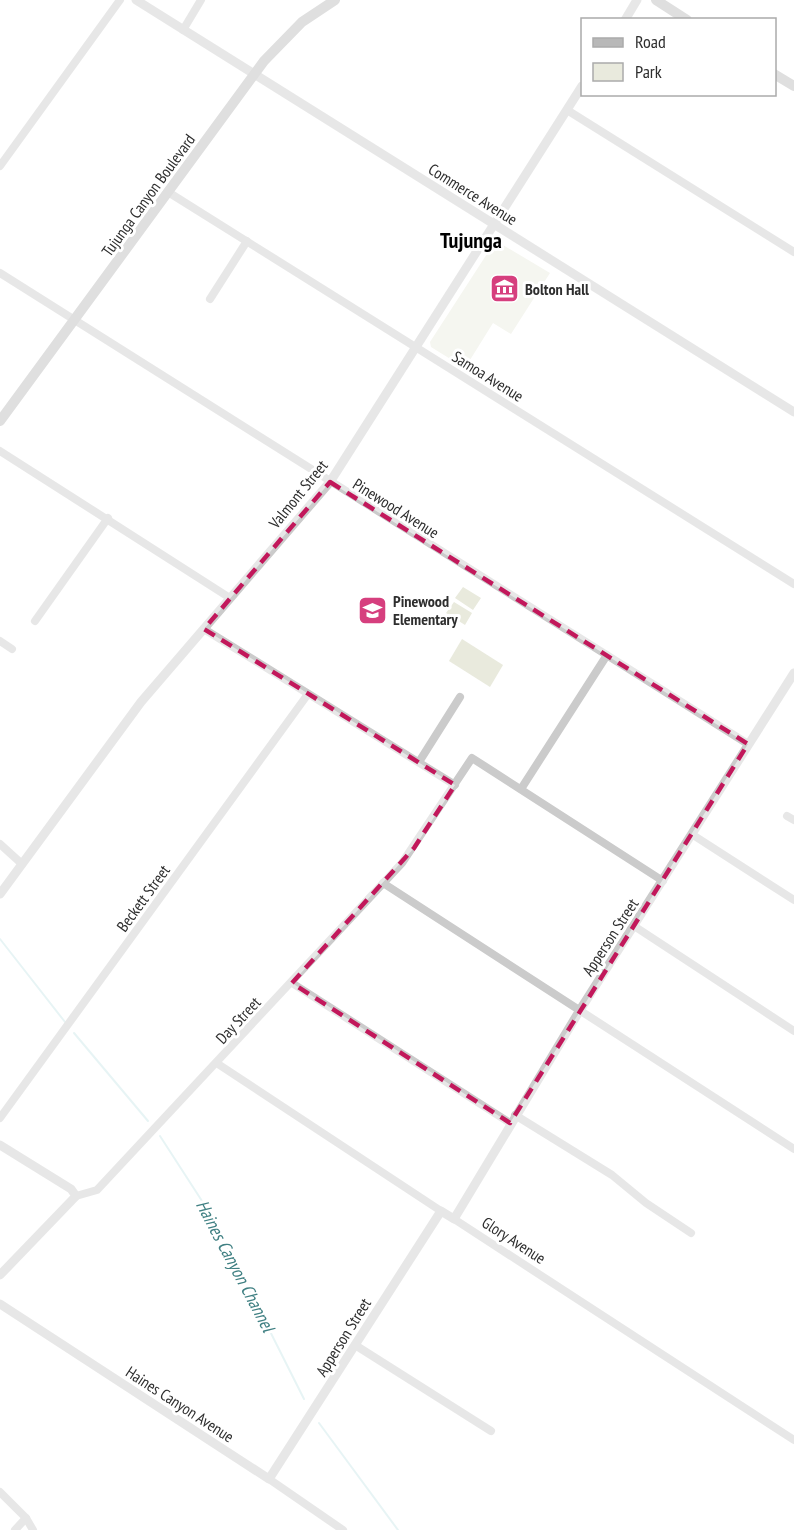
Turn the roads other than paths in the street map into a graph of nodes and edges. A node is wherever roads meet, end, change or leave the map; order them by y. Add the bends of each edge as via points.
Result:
1 (120, 0) edge
2 (136, 0) edge
3 (201, 0) edge
4 (334, 0) edge
5 (638, 0) edge
6 (656, 0) edge
7 (626, 18) edge
8 (684, 18) edge
9 (183, 30) junction
10 (254, 75) junction
11 (776, 75) edge
12 (794, 86) edge
13 (581, 88) edge
14 (567, 110) junction
15 (0, 166) edge
16 (168, 192) junction
17 (495, 225) junction
18 (247, 241) junction
19 (794, 252) edge
20 (0, 273) edge
21 (210, 299) dead end
22 (73, 320) junction
23 (416, 347) junction
24 (794, 412) edge
25 (0, 421) edge
26 (0, 451) edge
27 (330, 483) junction
28 (108, 518) junction
29 (794, 584) edge
30 (230, 598) junction
31 (35, 621) dead end
32 (204, 629) junction
33 (0, 641) edge
34 (12, 649) dead end
35 (607, 655) junction
36 (794, 673) edge
37 (308, 694) junction
38 (460, 697) dead end
39 (748, 744) junction
40 (419, 762) junction
41 (455, 784) junction
42 (521, 789) junction
43 (693, 835) junction
44 (0, 844) edge
45 (22, 864) junction
46 (663, 881) junction
47 (383, 883) junction
48 (0, 894) edge
49 (794, 900) edge
50 (634, 926) junction
51 (292, 983) junction
52 (580, 1010) junction
53 (794, 1030) edge
54 (218, 1064) junction
55 (0, 1118) edge
56 (513, 1119) junction
57 (0, 1145) edge
58 (794, 1149) edge
59 (76, 1196) junction
60 (441, 1210) junction
61 (454, 1219) junction
62 (691, 1233) dead end
63 (0, 1275) edge
64 (0, 1304) edge
65 (355, 1345) junction
66 (491, 1431) dead end
67 (794, 1440) edge
68 (269, 1479) junction
69 (0, 1492) edge
70 (26, 1518) junction
71 (15, 1530) edge
72 (33, 1530) edge
73 (344, 1530) edge

1 - 15 street
2 - 9 street, Commerce Avenue
3 - 9 street
4 - 10 main road, Tujunga Canyon Boulevard via 286,36
5 - 7 street
6 - 8 main road
9 - 10 street, Commerce Avenue
10 - 16 main road, Tujunga Canyon Boulevard
10 - 17 street, Commerce Avenue
11 - 12 main road
13 - 14 street, Valmont Street
14 - 17 street, Valmont Street
14 - 19 street
16 - 18 street, Samoa Avenue
16 - 22 main road, Tujunga Canyon Boulevard
17 - 23 street, Valmont Street
17 - 24 street, Commerce Avenue
18 - 21 street
18 - 23 street, Samoa Avenue
20 - 22 street, Pinewood Avenue
22 - 25 main road, Tujunga Canyon Boulevard
22 - 27 street, Pinewood Avenue
23 - 27 street, Valmont Street
23 - 29 street, Samoa Avenue
26 - 28 street
27 - 30 street, Valmont Street
27 - 35 street, Pinewood Avenue
28 - 30 street
28 - 31 street
30 - 32 street, Valmont Street
32 - 37 street
32 - 45 street, Valmont Street via 141,702
33 - 34 street
35 - 39 street, Pinewood Avenue
35 - 42 street
36 - 39 street, Apperson Street
37 - 40 street
37 - 55 street, Beckett Street
38 - 40 street
39 - 43 street, Apperson Street
40 - 41 street
41 - 42 street, Day Street via 472,758
41 - 47 street, Day Street via 414,848
42 - 46 street
43 - 46 street, Apperson Street
43 - 49 street
44 - 45 street
45 - 48 street, Valmont Street
46 - 50 street, Apperson Street
47 - 51 street, Day Street
47 - 52 street
50 - 52 street, Apperson Street
50 - 53 street
51 - 54 street, Day Street
51 - 56 street
52 - 56 street, Apperson Street
52 - 58 street
54 - 59 street, Day Street via 98,1190
54 - 60 street, Glory Avenue
56 - 61 street, Apperson Street
56 - 62 street via 612,1175
57 - 59 street via 71,1189
59 - 63 street, Day Street
60 - 61 street, Glory Avenue
60 - 65 street, Apperson Street
61 - 67 street, Glory Avenue
64 - 68 street, Haines Canyon Avenue
65 - 66 street
65 - 68 street, Apperson Street
68 - 73 street, Haines Canyon Avenue
69 - 70 street
70 - 71 street
70 - 72 street

